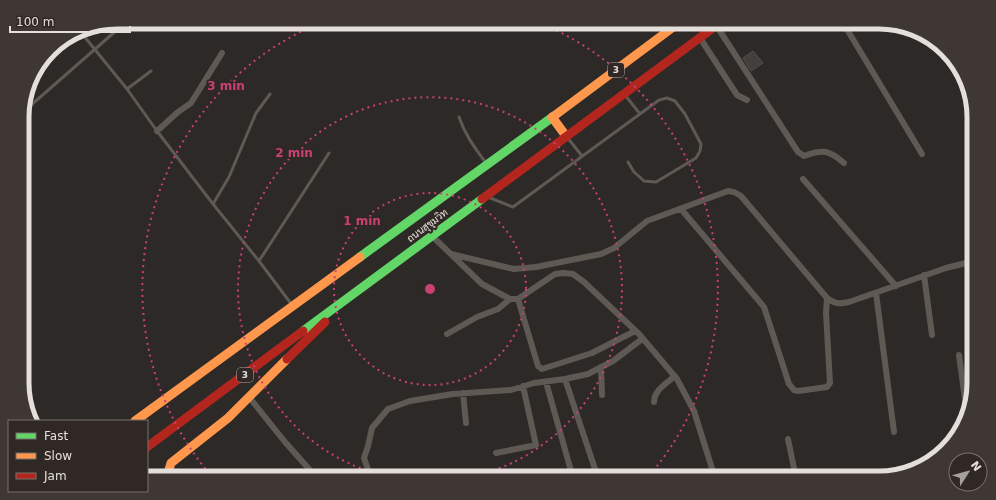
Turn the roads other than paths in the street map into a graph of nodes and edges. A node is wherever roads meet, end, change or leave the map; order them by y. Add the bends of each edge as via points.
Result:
1 (118, 29) edge
2 (671, 29) edge
3 (712, 29) edge
4 (721, 29) edge
5 (846, 29) edge
6 (84, 36) edge
7 (700, 38) junction
8 (94, 49) junction
9 (222, 54) dead end
10 (151, 71) dead end
11 (127, 89) junction
12 (270, 94) dead end
13 (623, 94) junction
14 (747, 100) dead end
15 (30, 106) edge
16 (640, 114) junction
17 (459, 117) dead end
18 (552, 118) junction
19 (157, 131) junction
20 (566, 136) junction
21 (330, 153) dead end
22 (922, 154) dead end
23 (582, 156) junction
24 (628, 162) dead end
25 (844, 163) dead end
26 (487, 165) junction
27 (803, 179) dead end
28 (485, 196) junction
29 (213, 204) junction
30 (681, 209) junction
31 (432, 236) junction
32 (450, 254) junction
33 (259, 261) junction
34 (967, 263) edge
35 (924, 275) junction
36 (896, 286) junction
37 (876, 293) junction
38 (827, 298) junction
39 (510, 299) junction
40 (518, 299) junction
41 (342, 303) junction
42 (293, 306) junction
43 (635, 331) junction
44 (447, 334) dead end
45 (932, 335) dead end
46 (642, 339) junction
47 (959, 355) dead end
48 (601, 367) junction
49 (675, 376) junction
50 (565, 379) junction
51 (546, 382) junction
52 (523, 386) junction
53 (463, 393) junction
54 (602, 395) dead end
55 (249, 397) junction
56 (965, 399) edge
57 (654, 402) dead end
58 (136, 420) edge
59 (466, 423) dead end
60 (894, 432) dead end
61 (788, 439) dead end
62 (148, 446) edge
63 (496, 453) dead end
64 (169, 471) edge
65 (311, 471) edge
66 (369, 471) edge
67 (571, 471) edge
68 (596, 471) edge
69 (713, 471) edge
70 (795, 471) edge

1 - 8 lane
2 - 18 main road, ถนนสุขุมวิท / 3
3 - 7 main road, ถนนสุขุมวิท / 3
4 - 25 street via 798,152 804,156 818,151 828,152 836,155
5 - 22 street
6 - 8 lane
7 - 13 main road, ถนนสุขุมวิท / 3
7 - 14 street via 737,95
8 - 11 lane
8 - 15 lane
9 - 19 street via 191,102
10 - 11 lane
11 - 19 lane
12 - 29 lane via 256,113 229,176
13 - 16 lane
13 - 20 main road, ถนนสุขุมวิท / 3
16 - 23 lane
16 - 24 lane via 659,100 667,98 675,101 701,144 700,151 696,158 656,182 644,181
17 - 26 lane via 463,130
18 - 20 main road
18 - 26 main road, ถนนสุขุมวิท / 3
19 - 29 lane
20 - 23 lane
20 - 28 main road, ถนนสุขุมวิท / 3
21 - 33 lane
23 - 28 lane via 513,207
26 - 42 main road, ถนนสุขุมวิท / 3
27 - 36 street
28 - 31 main road, ถนนสุขุมวิท / 3
29 - 33 lane
30 - 32 street via 647,221 614,248 601,254 564,262 514,269
30 - 38 street via 728,191 741,196
30 - 38 street via 764,307 794,390 827,387 830,383
31 - 32 street
31 - 41 main road, ถนนสุขุมวิท / 3
32 - 39 street via 482,284
33 - 42 lane
34 - 35 street
35 - 36 street
35 - 45 street
36 - 37 street
37 - 38 street via 840,304
37 - 60 street
39 - 40 street
39 - 44 street via 498,309 477,317
40 - 43 street via 556,274 573,274
40 - 43 street via 538,366 542,369 592,353
41 - 55 main road
41 - 62 main road, ถนนสุขุมวิท / 3
42 - 58 main road, ถนนสุขุมวิท / 3
43 - 46 street
46 - 48 street
46 - 49 street
47 - 56 street
48 - 50 street via 588,374
48 - 54 street
49 - 57 street via 657,391
49 - 69 street via 694,412
50 - 51 street
50 - 68 street
51 - 52 street
51 - 67 street
52 - 53 street via 511,390
52 - 63 street via 536,445
53 - 59 street
53 - 66 street via 410,401 388,410 372,428 364,458
55 - 64 main road via 228,418 176,458
55 - 65 street
61 - 70 street

